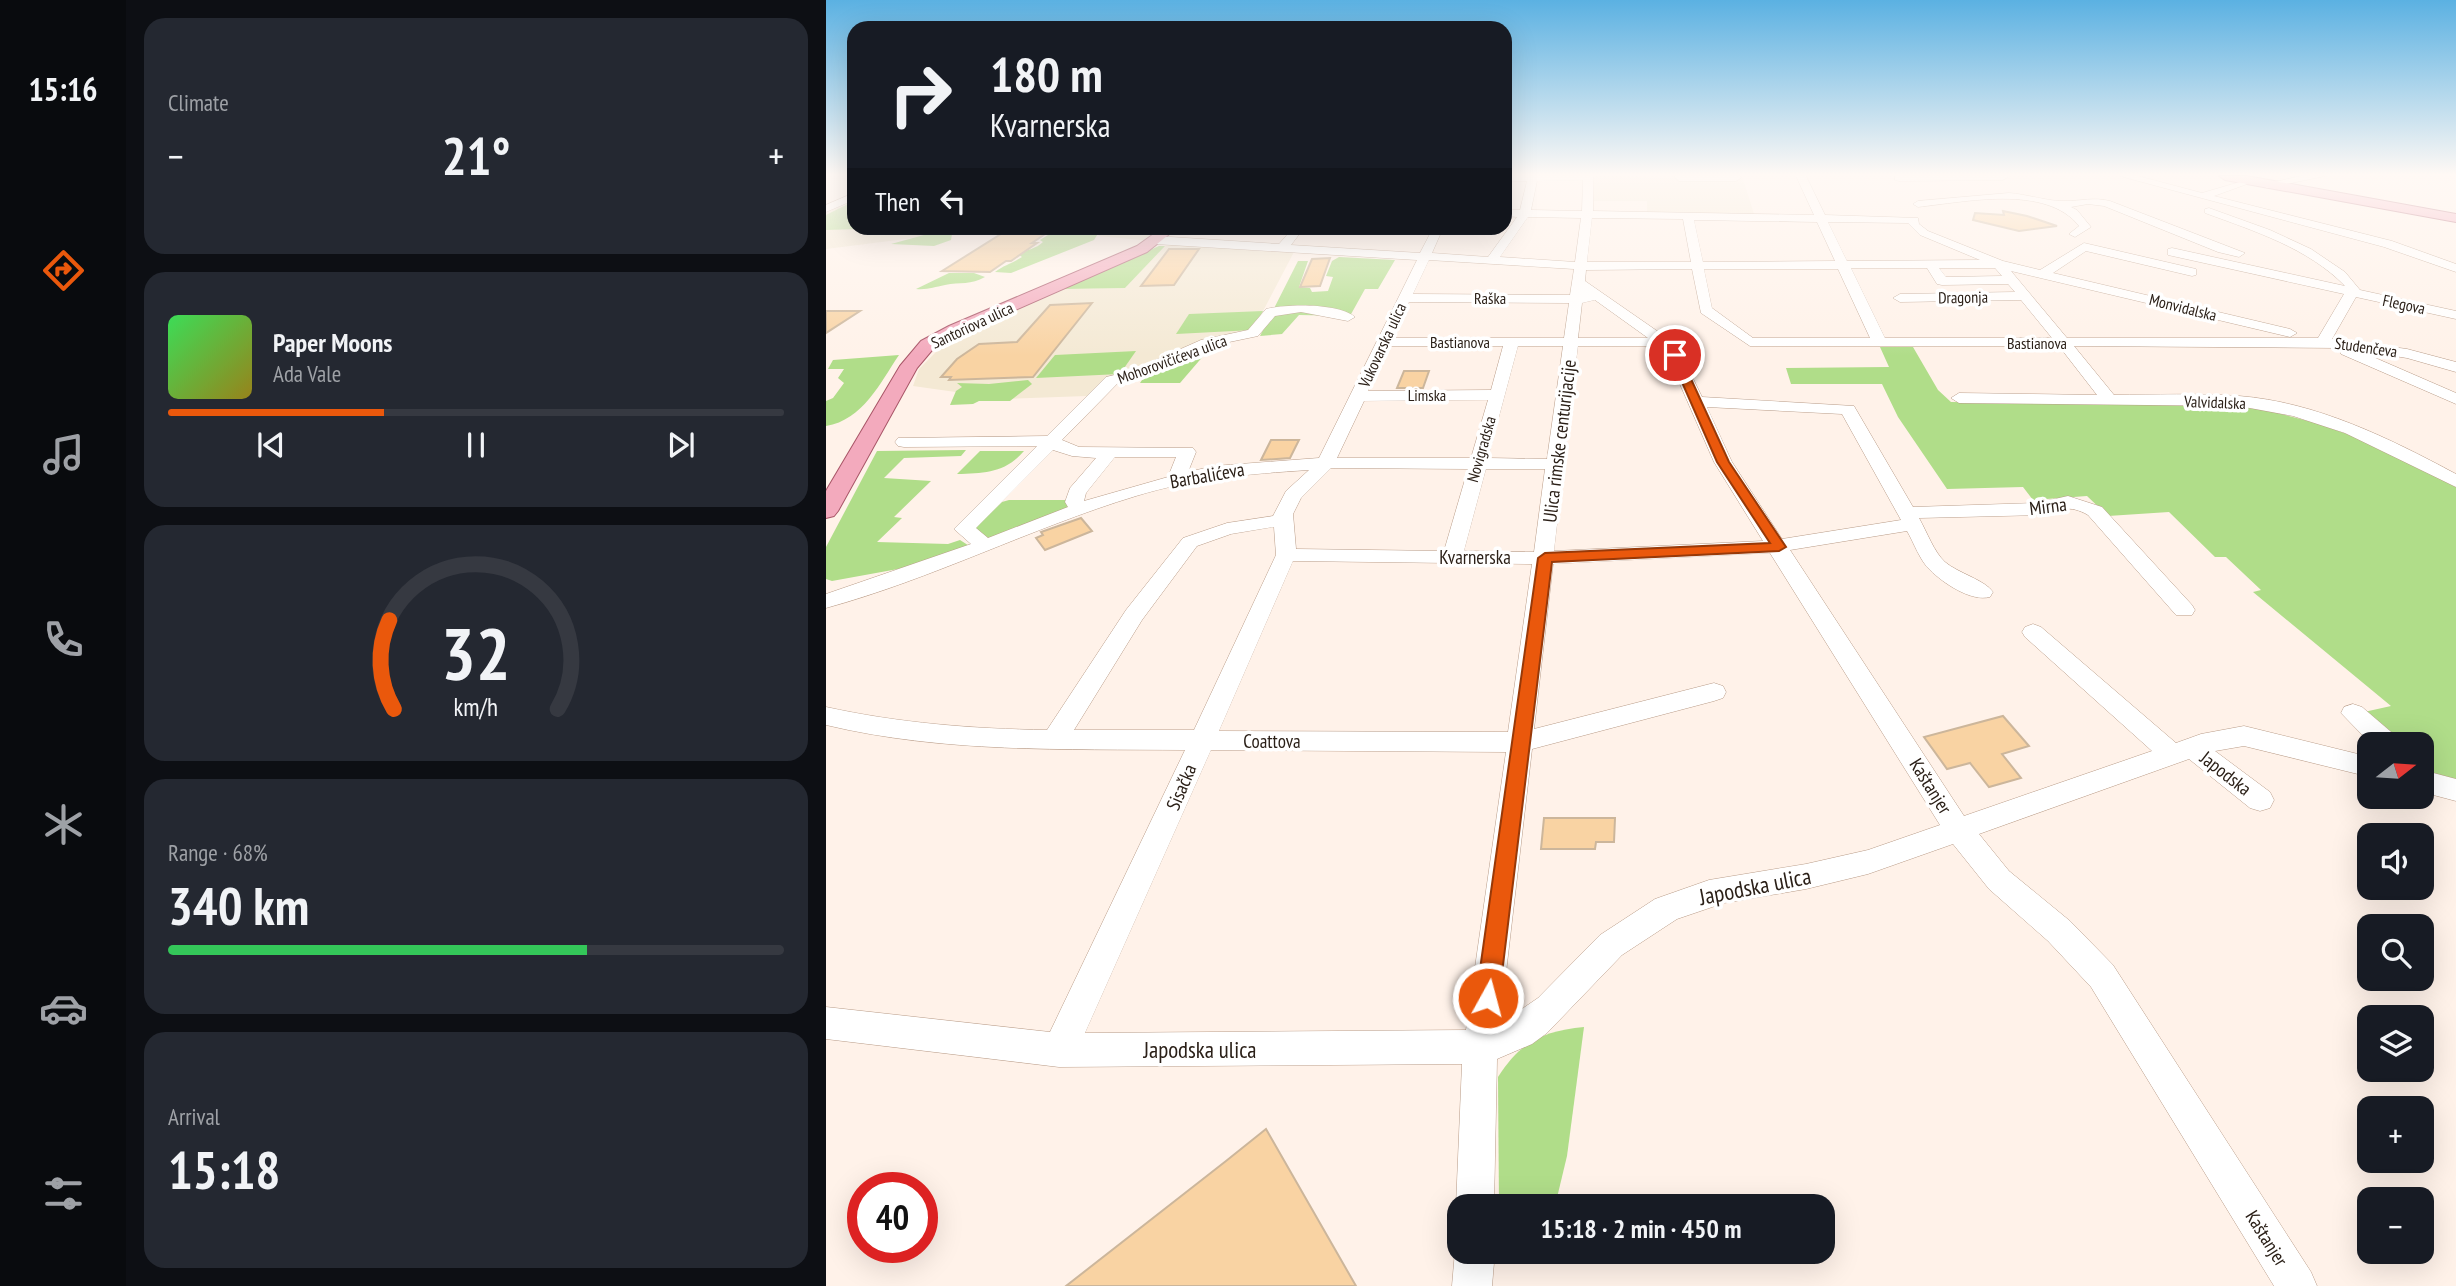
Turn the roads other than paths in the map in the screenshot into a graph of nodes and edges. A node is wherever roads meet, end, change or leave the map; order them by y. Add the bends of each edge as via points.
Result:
1 (1160, 236) edge
2 (1292, 236) edge
3 (1434, 236) edge
4 (1509, 236) edge
5 (1584, 236) edge
6 (1692, 236) edge
7 (1829, 236) edge
8 (1931, 236) edge
9 (2189, 236) edge
10 (2269, 236) edge
11 (2357, 236) edge
12 (1155, 240) junction
13 (1282, 248) junction
14 (2172, 252) dead end
15 (1423, 257) junction
16 (2263, 259) dead end
17 (1491, 261) junction
18 (1930, 264) junction
19 (1999, 264) junction
20 (1698, 265) junction
21 (1842, 265) junction
22 (2456, 268) edge
23 (2044, 273) junction
24 (2203, 275) dead end
25 (2294, 279) junction
26 (2012, 280) junction
27 (1579, 282) junction
28 (2267, 287) dead end
29 (2352, 293) junction
30 (2026, 296) junction
31 (1404, 298) junction
32 (1900, 298) dead end
33 (2456, 315) edge
34 (1348, 317) dead end
35 (1383, 342) junction
36 (1512, 342) junction
37 (1572, 342) junction
38 (1662, 342) junction
39 (1750, 342) joint
40 (2323, 342) junction
41 (2064, 343) junction
42 (1880, 344) junction
43 (2409, 353) junction
44 (2456, 356) edge
45 (2456, 367) edge
46 (1497, 395) junction
47 (1358, 396) junction
48 (1959, 398) dead end
49 (2456, 399) edge
50 (2110, 400) junction
51 (1696, 402) junction
52 (1052, 441) junction
53 (904, 442) dead end
54 (1110, 452) junction
55 (1326, 463) junction
56 (1556, 464) junction
57 (1477, 465) junction
58 (1176, 479) junction
59 (2456, 481) edge
60 (1080, 508) junction
61 (826, 511) edge
62 (1910, 518) junction
63 (1283, 520) junction
64 (985, 545) junction
65 (1779, 547) junction
66 (1286, 555) junction
67 (1452, 557) junction
68 (1545, 558) junction
69 (876, 583) junction
70 (826, 587) edge
71 (1982, 592) dead end
72 (826, 601) edge
73 (2184, 610) dead end
74 (2032, 632) dead end
75 (1714, 692) dead end
76 (2353, 713) dead end
77 (826, 716) edge
78 (2374, 732) edge
79 (1054, 740) junction
80 (1201, 741) junction
81 (1521, 742) junction
82 (2182, 750) junction
83 (2357, 764) edge
84 (2434, 784) edge
85 (2456, 790) edge
86 (2260, 800) dead end
87 (1958, 830) junction
88 (832, 1028) edge
89 (1481, 1047) junction
90 (1059, 1050) junction
91 (1475, 1194) edge
92 (1474, 1264) edge
93 (1472, 1286) edge
94 (2297, 1286) edge

1 - 12 main road, Santoriova ulica
2 - 13 street
3 - 15 street, Vukovarska ulica
4 - 17 street
5 - 27 street, Ulica rimske centurijacije
6 - 20 street
7 - 21 street
8 - 19 street, Monvidalska
9 - 16 street
10 - 29 street via 2310,255 2347,280 2354,288
11 - 22 street
12 - 13 street
12 - 61 main road, Santoriova ulica via 927,345 909,366
13 - 15 street
14 - 25 street, Flegova
15 - 17 street
15 - 31 street, Vukovarska ulica
17 - 27 street
18 - 19 street
18 - 21 street
18 - 26 street via 1942,281
19 - 23 street, Monvidalska
19 - 26 street, Dragonja
20 - 21 street
20 - 27 street
20 - 39 street via 1706,310
21 - 42 street
23 - 24 street via 2084,247
23 - 40 street, Monvidalska
25 - 28 street
25 - 29 street, Flegova
26 - 30 street, Dragonja
27 - 31 street, Raška
27 - 37 street, Ulica rimske centurijacije
27 - 38 street, Kaštanjer
29 - 33 street, Flegova
29 - 40 street
30 - 32 street, Dragonja
30 - 41 street, Dragonja
31 - 35 street, Vukovarska ulica
34 - 52 street, Mohorovičićeva ulica via 1287,307 1271,312 1253,333 1206,343 1112,380
35 - 36 street, Bastianova
35 - 47 street, Vukovarska ulica
36 - 37 street, Bastianova
36 - 46 street, Novigradska
37 - 38 street, Bastianova
37 - 56 street, Ulica rimske centurijacije
38 - 51 street, Kaštanjer via 1675,355
39 - 42 street, Bastianova
40 - 41 street, Bastianova
40 - 43 street, Studenčeva
40 - 49 street, Monvidalska
41 - 42 street, Bastianova
41 - 50 street, Dragonja
43 - 44 street, Studenčeva
43 - 45 street, Studenčeva
46 - 47 street, Limska
46 - 57 street, Novigradska
47 - 55 street, Vukovarska ulica
48 - 50 street, Valvidalska
50 - 59 street, Valvidalska via 2239,401 2290,410 2362,432
51 - 62 street via 1848,409
51 - 65 street, Kaštanjer via 1723,462
52 - 53 street
52 - 54 street via 1072,452
52 - 64 street, Mohorovičićeva ulica via 964,529
54 - 58 street via 1187,452
54 - 60 street via 1077,492 1074,502
55 - 57 street, Barbalićeva
55 - 58 street, Barbalićeva via 1251,467
55 - 63 street via 1293,495
56 - 57 street, Barbalićeva
56 - 68 street, Ulica rimske centurijacije
57 - 67 street, Novigradska
58 - 60 street, Barbalićeva
60 - 64 street, Barbalićeva
62 - 65 street, Kvarnerska
62 - 71 street via 1936,565
62 - 73 street, Mirna via 2041,509 2064,501 2084,504
63 - 66 street, Sisačka
63 - 79 street via 1227,529 1191,542 1134,615
64 - 69 street, Barbalićeva
65 - 68 street, Kvarnerska
65 - 87 street, Kaštanjer
66 - 67 street, Kvarnerska
66 - 80 street, Sisačka
67 - 68 street, Kvarnerska
68 - 81 street, Ulica rimske centurijacije
69 - 70 street, Barbalićeva
69 - 72 street, Barbalićeva
74 - 82 street, Japodska
75 - 81 street, Coattova
76 - 78 street
77 - 79 street, Coattova via 869,726
79 - 80 street, Coattova
80 - 81 street, Coattova
80 - 90 street, Sisačka
81 - 89 street, Ulica rimske centurijacije
82 - 83 street, Japodska ulica via 2244,736
82 - 86 street, Japodska
82 - 87 street, Japodska ulica
84 - 85 street
87 - 89 street, Japodska ulica via 1841,869 1737,886 1665,909 1605,949 1542,1019 1522,1034
87 - 94 street, Kaštanjer via 1999,880 2059,931 2102,976
88 - 90 street, Japodska ulica
89 - 90 street, Japodska ulica
89 - 91 street, Ulica rimske centurijacije
92 - 93 street

